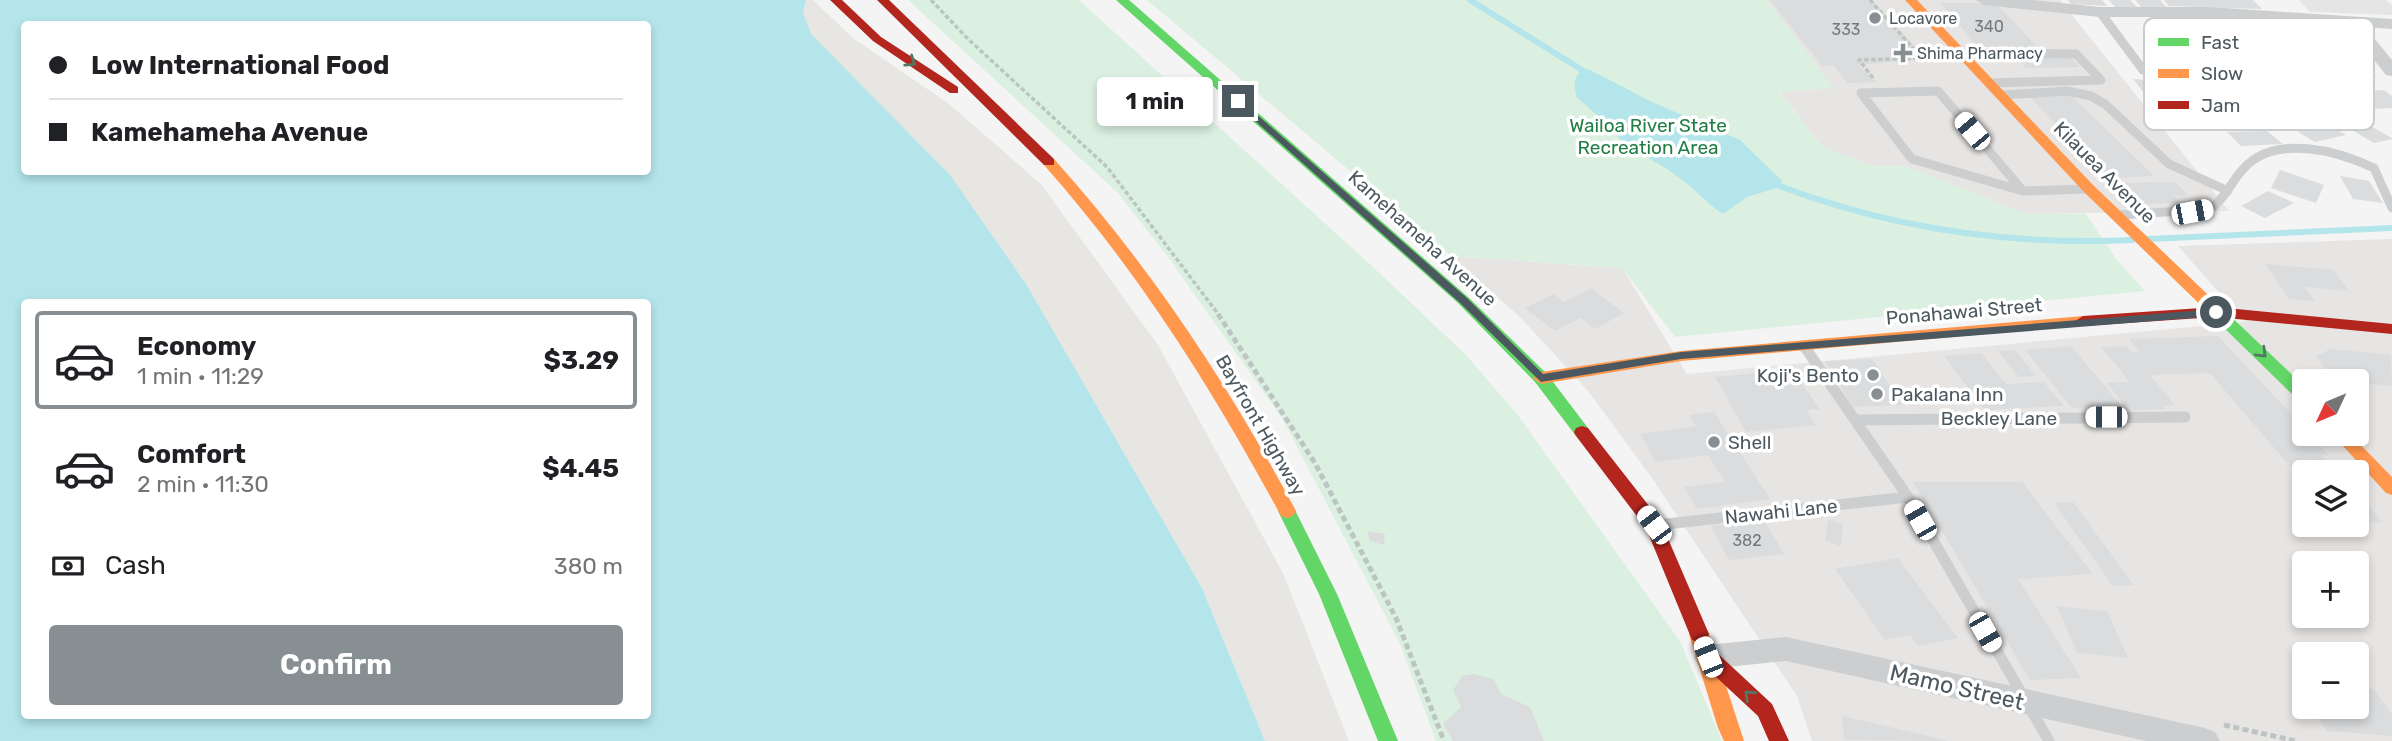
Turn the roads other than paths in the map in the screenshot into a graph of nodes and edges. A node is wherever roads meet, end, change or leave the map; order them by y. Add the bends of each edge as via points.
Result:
1 (836, 0) edge
2 (883, 0) edge
3 (1122, 0) edge
4 (1911, 0) edge
5 (1984, 0) edge
6 (2099, 12) junction
7 (2210, 12) junction
8 (2216, 18) edge
9 (2295, 18) edge
10 (2374, 23) edge
11 (2392, 24) edge
12 (2374, 49) edge
13 (1962, 53) junction
14 (2143, 70) dead end
15 (2392, 71) edge
16 (1996, 89) junction
17 (1047, 159) junction
18 (2089, 188) junction
19 (2022, 191) junction
20 (2228, 191) junction
21 (2392, 208) edge
22 (2122, 220) junction
23 (2216, 312) junction
24 (2392, 329) edge
25 (1804, 346) junction
26 (1541, 378) junction
27 (2292, 385) edge
28 (2185, 417) dead end
29 (1855, 420) junction
30 (2352, 446) edge
31 (2392, 488) edge
32 (1908, 497) junction
33 (1654, 525) junction
34 (1708, 657) junction
35 (2026, 703) junction
36 (2211, 732) edge
37 (1388, 741) edge
38 (1734, 741) edge
39 (1779, 741) edge
40 (2049, 741) edge

1 -> 17 main road, Bayfront Highway via 877,39
2 - 17 main road, Bayfront Highway
3 - 26 main road, Kamehameha Avenue via 1463,300
4 - 13 main road, Kilauea Avenue
5 - 6 street
6 - 7 street
6 - 14 lane
7 - 8 street
7 - 9 street
10 - 11 street
12 - 15 street
13 - 16 main road, Kilauea Avenue
13 - 16 lane via 2076,54 2101,80
16 - 18 main road, Kilauea Avenue
16 - 20 lane via 2091,96 2169,164
17 - 37 main road, Bayfront Highway via 1144,276 1230,408 1348,639
18 - 19 lane
18 - 22 main road, Kilauea Avenue
19 - 19 lane via 1938,91 1861,93 1912,159
20 - 21 lane via 2247,165 2299,148 2374,168
20 - 22 lane via 2210,209
22 - 23 main road, Kilauea Avenue
23 - 24 main road, Ponahawai Street
23 - 25 main road, Ponahawai Street
23 -> 27 main road, Kilauea Avenue
25 - 26 main road, Ponahawai Street via 1630,362
25 - 29 lane
26 - 33 main road, Kamehameha Avenue
28 - 29 lane, Beckley Lane
29 - 32 lane
30 - 31 main road
32 - 33 lane, Nawahi Lane
32 - 35 lane
33 - 34 main road, Kamehameha Avenue
34 - 35 street, Mamo Street via 1786,649
34 - 38 main road, Kamehameha Avenue via 1721,712
39 -> 34 main road, Kamehameha Avenue via 1765,710
35 - 36 street, Mamo Street
35 - 40 lane

